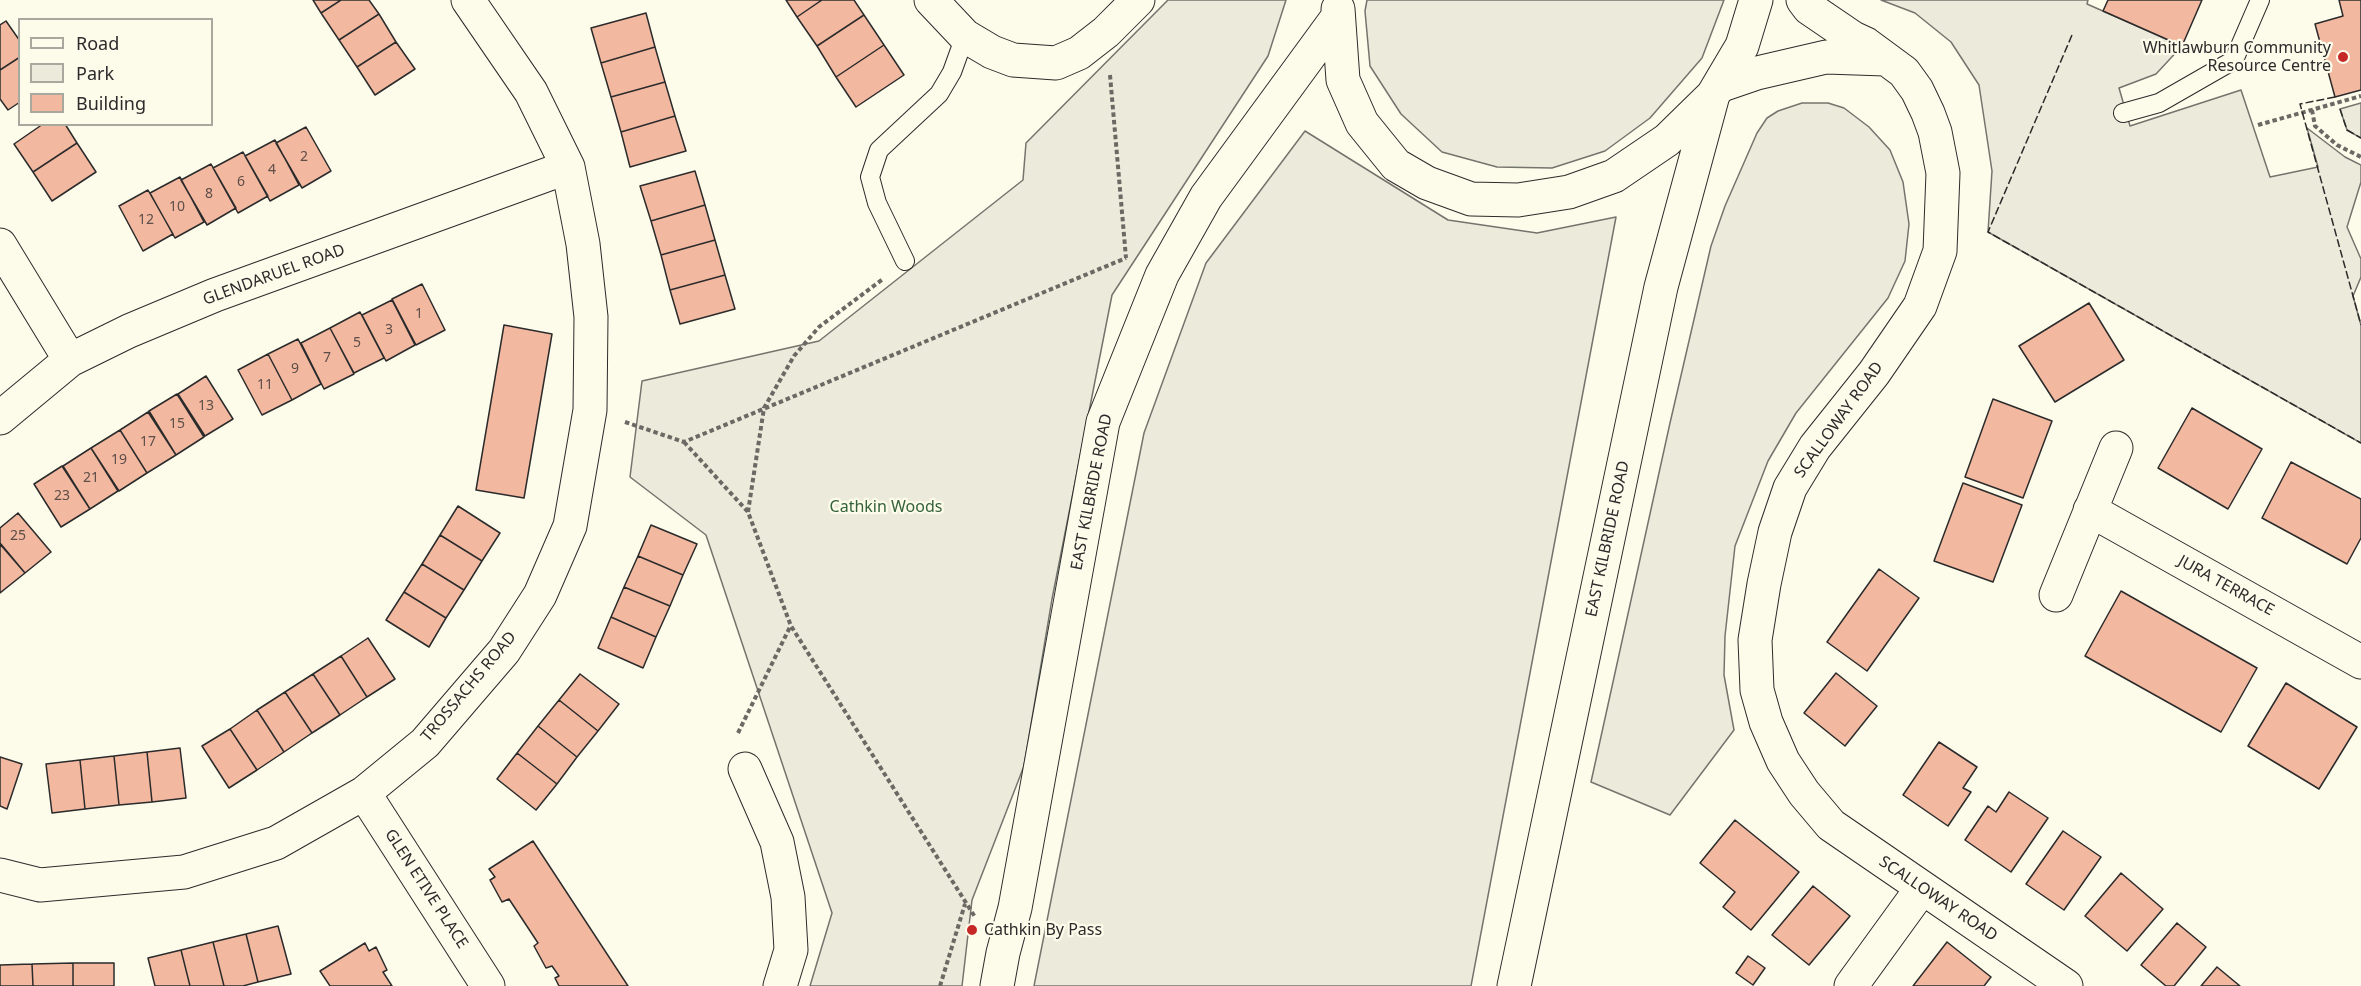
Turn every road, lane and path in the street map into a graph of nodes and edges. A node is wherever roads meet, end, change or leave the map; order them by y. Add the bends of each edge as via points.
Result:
1 (468, 0) edge
2 (931, 0) edge
3 (1138, 0) edge
4 (1756, 0) edge
5 (1803, 0) edge
6 (2260, 0) edge
7 (1338, 9) edge
8 (1106, 32) junction
9 (965, 36) junction
10 (1887, 59) junction
11 (1716, 90) junction
12 (2361, 96) edge
13 (2312, 110) junction
14 (2123, 113) dead end
15 (2258, 125) dead end
16 (2361, 157) edge
17 (568, 167) junction
18 (0, 245) edge
19 (1126, 258) junction
20 (905, 261) joint
21 (1162, 274) junction
22 (70, 360) junction
23 (764, 408) junction
24 (590, 410) junction
25 (0, 418) edge
26 (684, 442) junction
27 (2116, 448) dead end
28 (2090, 510) junction
29 (748, 512) junction
30 (2056, 595) dead end
31 (791, 626) junction
32 (2361, 662) edge
33 (745, 769) joint
34 (364, 793) junction
35 (0, 875) edge
36 (1922, 888) junction
37 (965, 904) junction
38 (1003, 953) junction
39 (488, 986) edge
40 (780, 986) edge
41 (940, 986) edge
42 (997, 986) edge
43 (1514, 986) edge
44 (1851, 986) edge
45 (2066, 986) edge

1 - 17 street, TROSSACHS ROAD via 531,92
2 - 9 street
3 - 8 street
4 - 11 street via 1742,46
5 - 10 street, SCALLOWAY ROAD via 1809,8
6 - 14 lane via 2234,60 2159,103
7 - 11 street via 1343,80 1362,123 1396,165 1427,183 1471,199 1518,200 1569,192 1614,176 1667,140
7 - 21 street, EAST KILBRIDE ROAD via 1206,197
8 - 9 street via 1079,53 1056,63 1013,60
8 - 19 path
9 - 20 lane via 939,94 879,150 870,177 877,204
10 - 11 street via 1826,57 1757,73
10 - 36 street, SCALLOWAY ROAD via 1904,72 1917,90 1935,132 1943,173 1940,251 1920,306 1874,373 1815,447 1790,488 1764,584 1755,640 1757,690 1783,761 1804,793 1831,825
11 - 43 street, EAST KILBRIDE ROAD via 1661,287
12 - 13 path
13 - 15 path
13 - 16 path via 2315,126 2337,145
17 - 22 street, GLENDARUEL ROAD via 215,295
17 - 24 street, TROSSACHS ROAD via 583,244 591,316
18 - 22 street
19 - 21 path
19 - 23 path
20 - 23 path via 819,327 794,356
21 - 38 street, EAST KILBRIDE ROAD via 1103,422 1015,908
22 - 25 street, GLENDARUEL ROAD
23 - 26 path
23 - 29 path
24 - 26 path
24 - 34 street, TROSSACHS ROAD via 570,526 540,594 504,651 425,743
26 - 29 path
27 - 28 street
28 - 30 street
28 - 32 street, JURA TERRACE
29 - 31 path
31 - 33 path via 738,731
31 - 37 path
33 - 40 street via 777,842 788,897 791,950
34 - 35 street, TROSSACHS ROAD via 276,843 184,872 40,885
34 - 39 street, GLEN ETIVE PLACE
36 - 44 street
36 - 45 street, SCALLOWAY ROAD
37 - 38 path
37 - 41 path
38 - 42 street, EAST KILBRIDE ROAD

